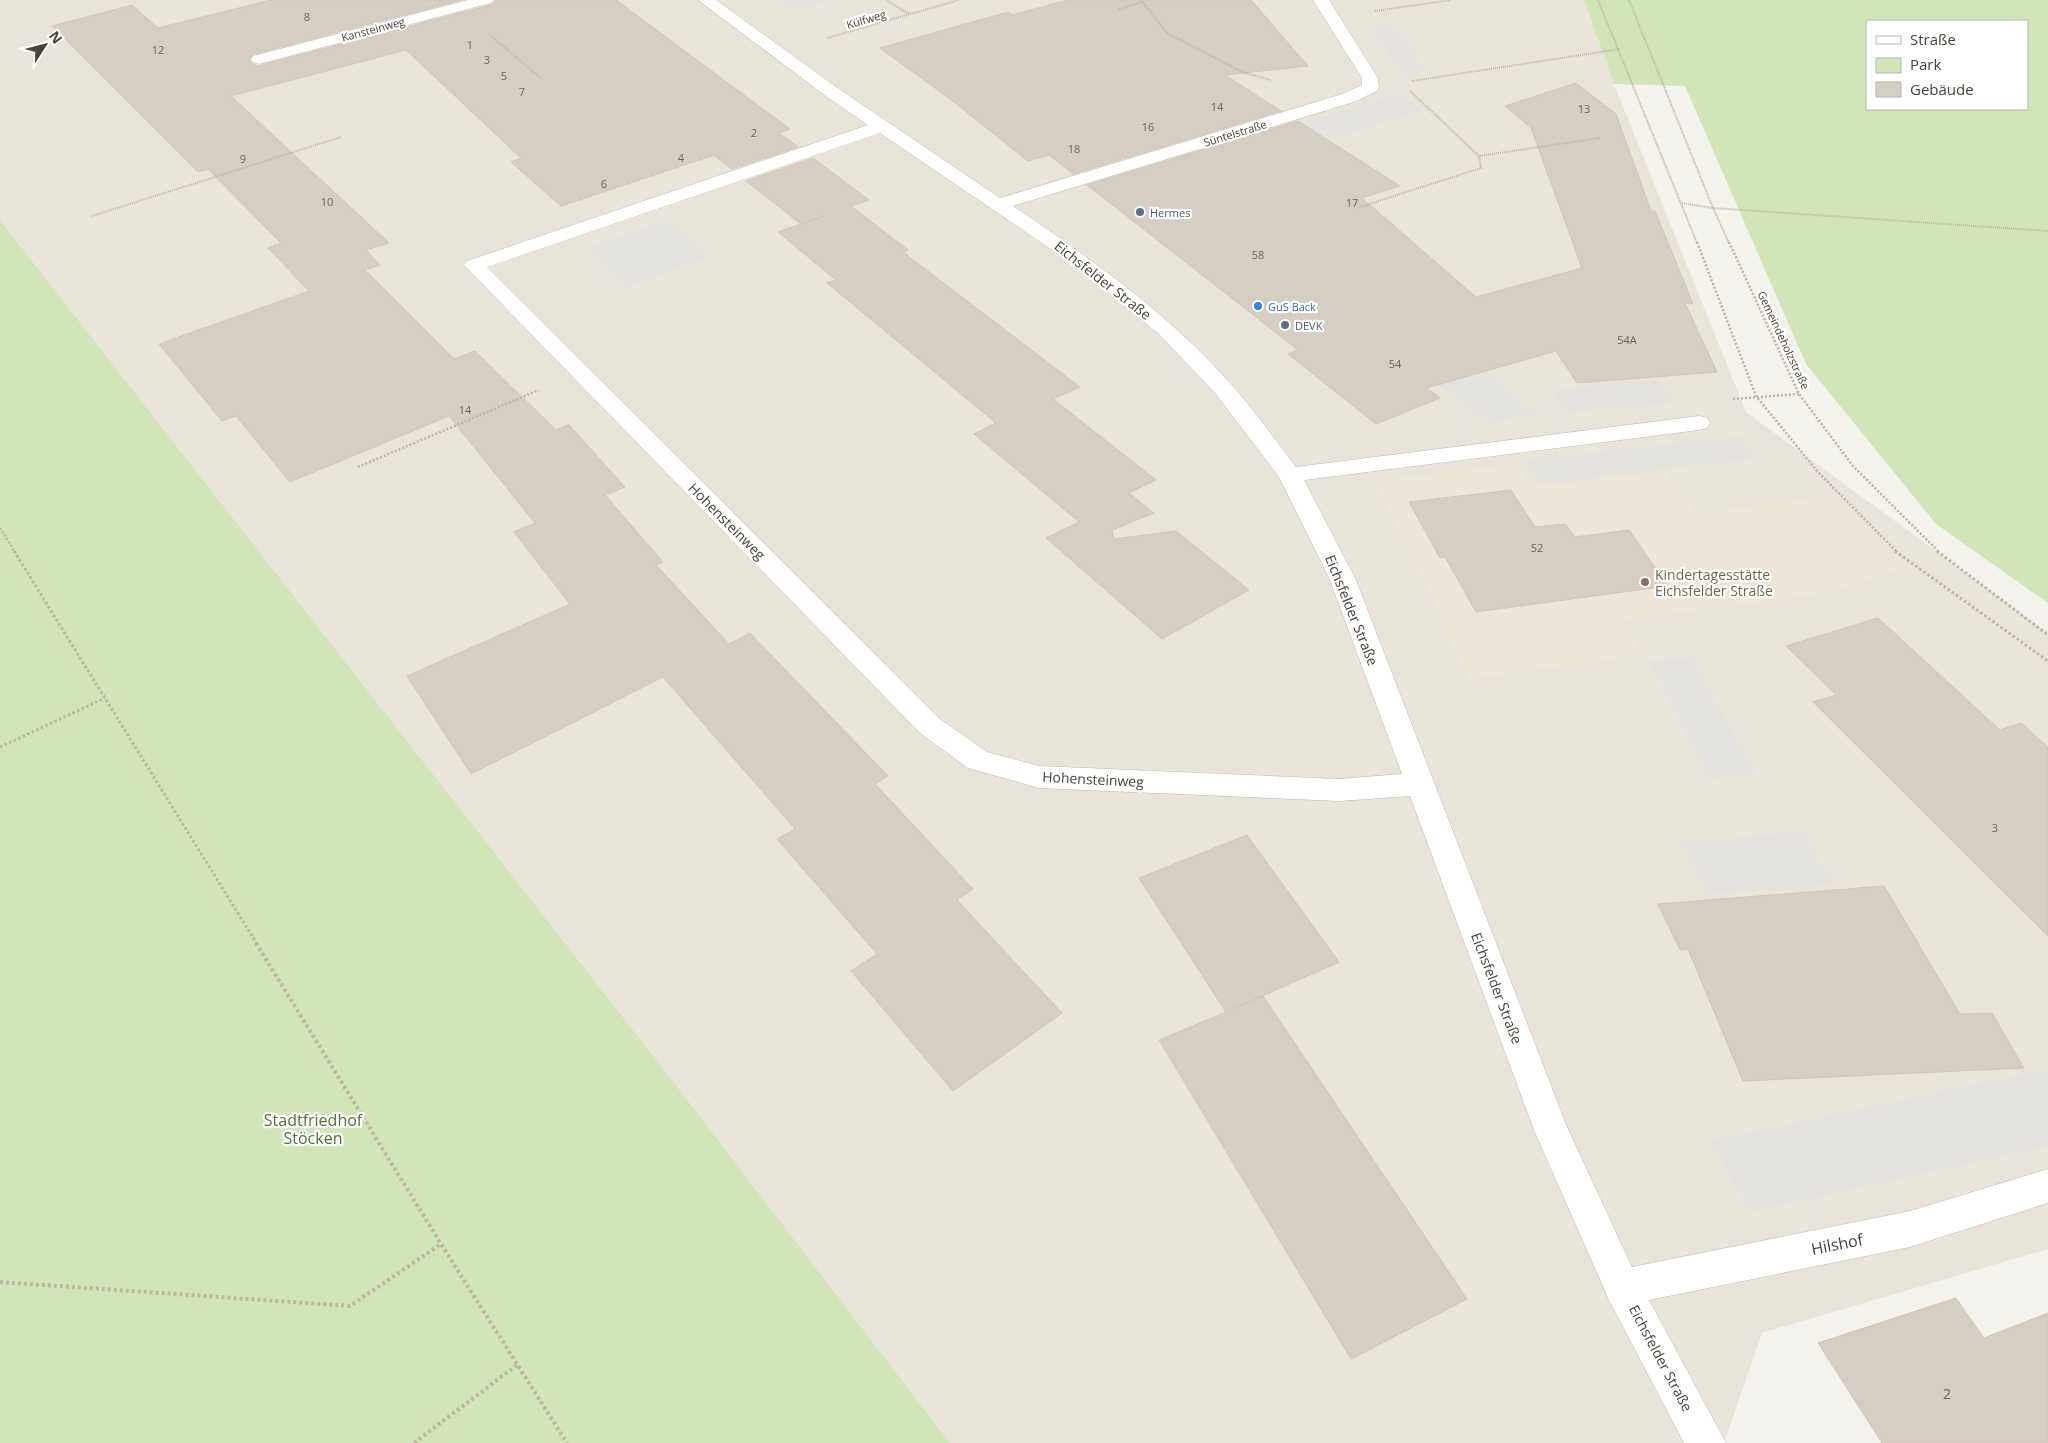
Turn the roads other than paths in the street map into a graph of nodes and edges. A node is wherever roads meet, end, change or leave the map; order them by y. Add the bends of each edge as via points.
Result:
1 (486, 0) edge
2 (706, 0) edge
3 (1321, 0) edge
4 (260, 59) dead end
5 (882, 126) junction
6 (1000, 204) junction
7 (1699, 422) road end
8 (1290, 475) junction
9 (1419, 784) junction
10 (2048, 1186) edge
11 (1622, 1287) junction
12 (1706, 1443) edge

1 - 4 street, Kansteinweg
2 - 5 street, Eichsfelder Straße
3 - 6 street, Süntelstraße via 1370,78 1371,87 1348,98
5 - 6 street, Eichsfelder Straße
5 - 9 street, Hohensteinweg via 474,265 930,726 978,760 1039,776 1339,790
6 - 8 street, Eichsfelder Straße via 1087,265 1166,330 1223,388
7 - 8 street
8 - 9 street, Eichsfelder Straße via 1343,580
9 - 11 street, Eichsfelder Straße via 1551,1130
10 - 11 street, Hilshof via 1910,1229
11 - 12 street, Eichsfelder Straße

